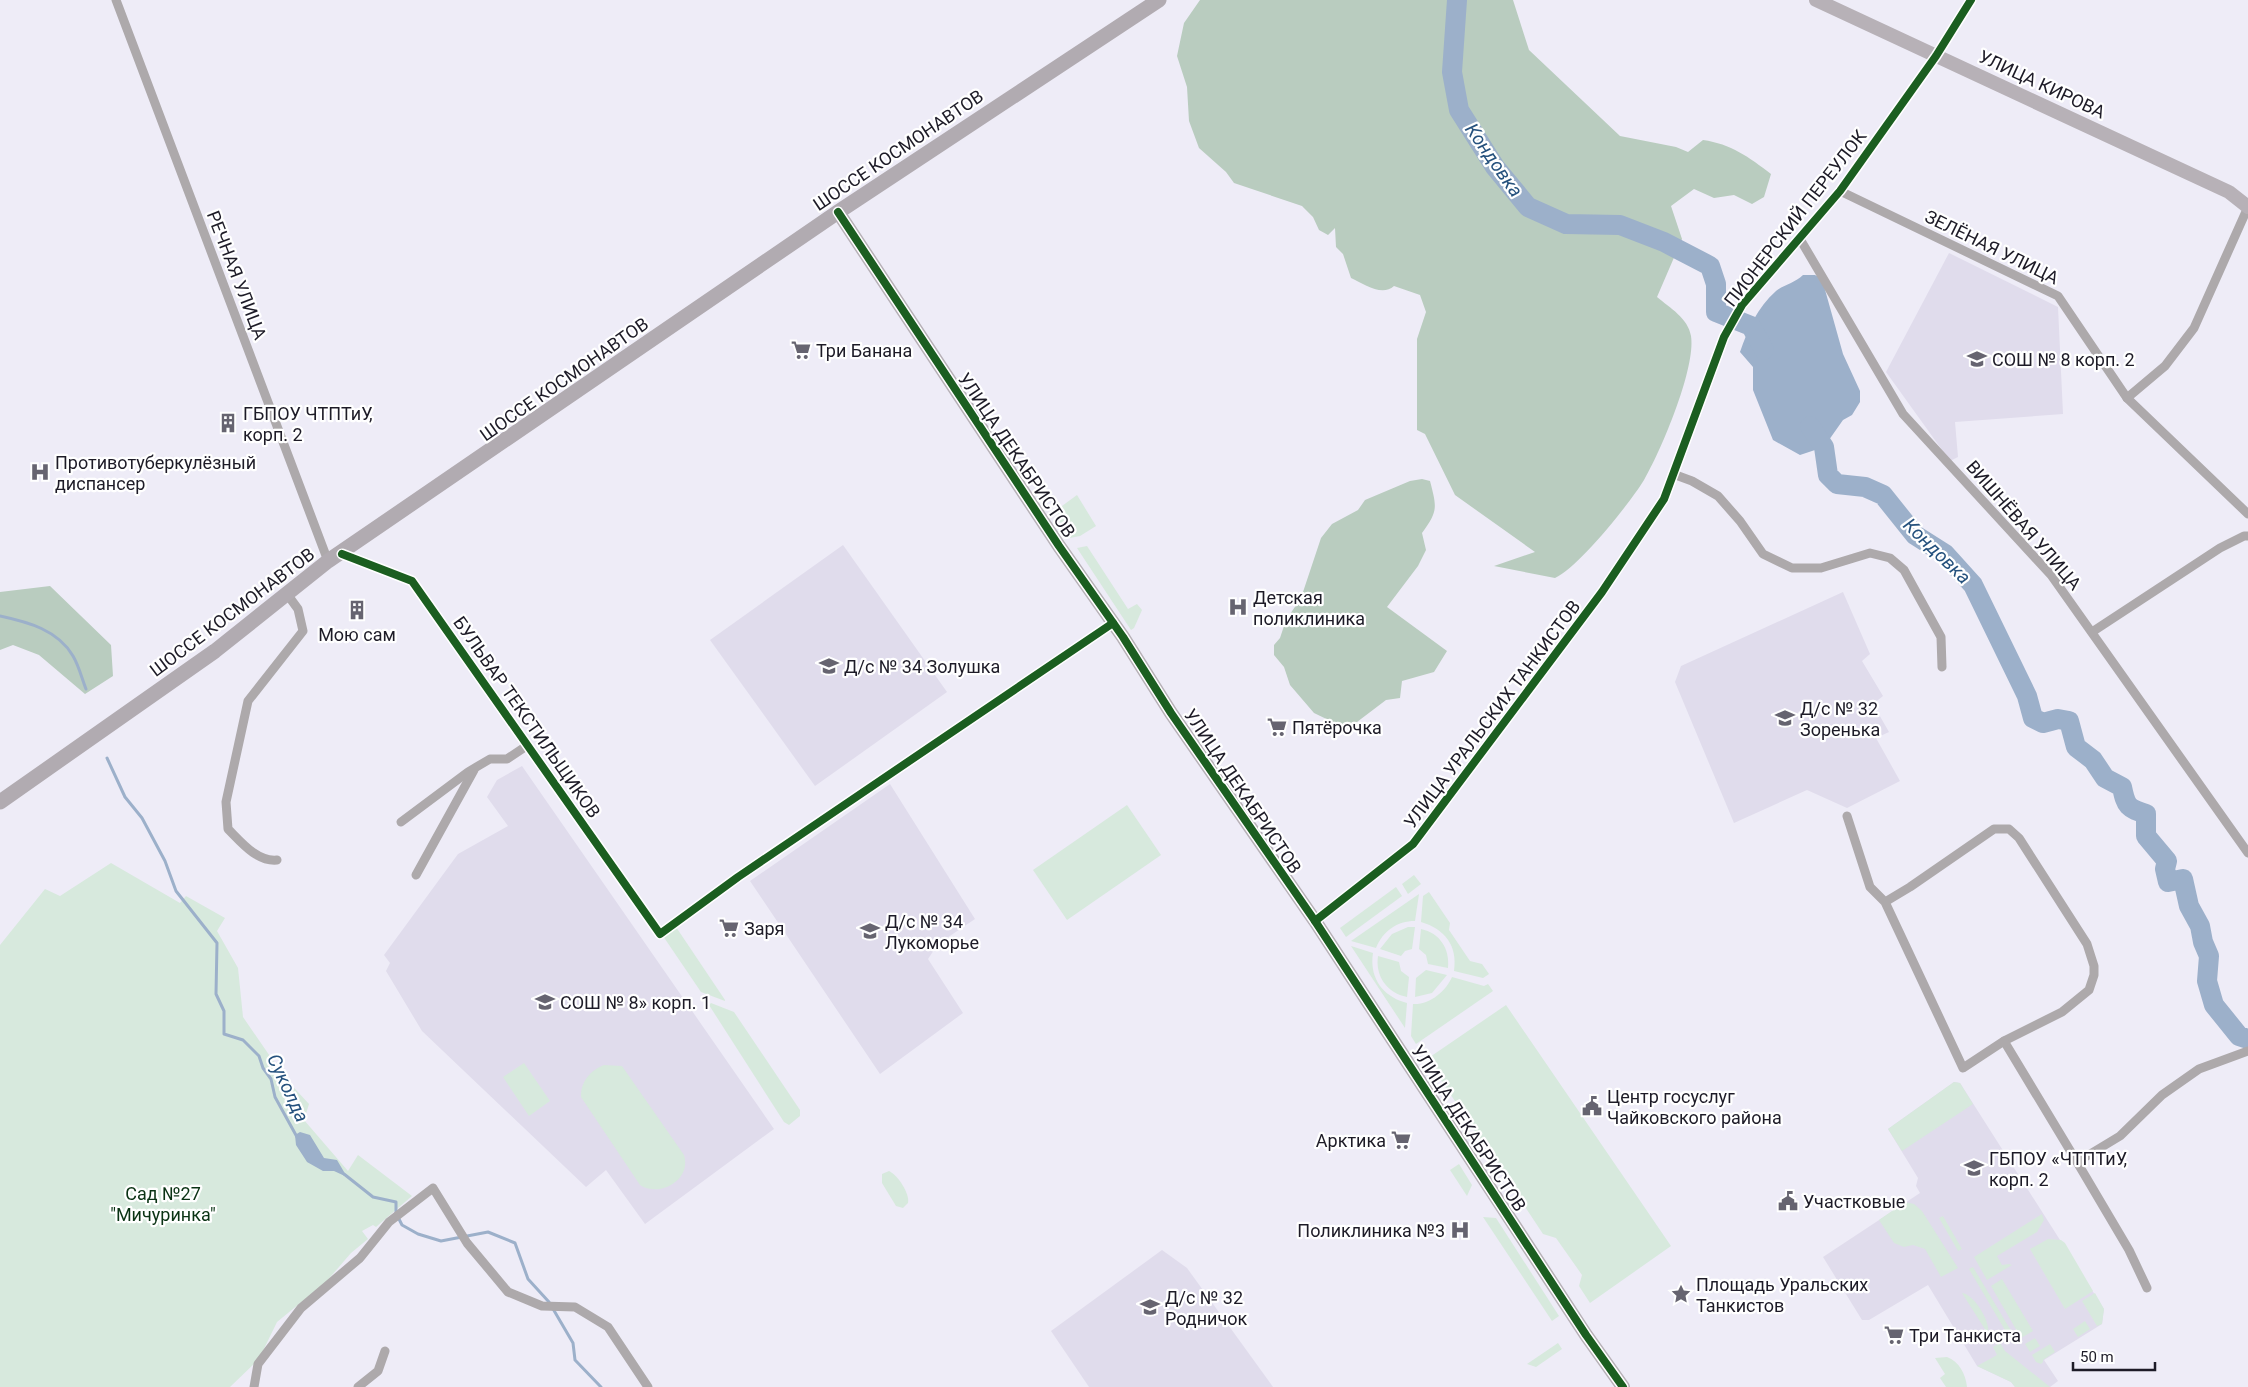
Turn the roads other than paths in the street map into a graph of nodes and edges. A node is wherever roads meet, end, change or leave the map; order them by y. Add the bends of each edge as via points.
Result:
1 (116, 0) edge
2 (1159, 0) edge
3 (1816, 0) edge
4 (1971, 0) edge
5 (1936, 56) junction
6 (1840, 191) junction
7 (2248, 207) edge
8 (838, 212) junction
9 (1800, 239) junction
10 (2127, 398) junction
11 (1673, 474) junction
12 (1664, 499) joint
13 (2248, 514) edge
14 (2248, 536) edge
15 (342, 554) junction
16 (328, 561) junction
17 (286, 594) junction
18 (1113, 622) junction
19 (2092, 632) junction
20 (1942, 668) dead end
21 (528, 745) junction
22 (475, 767) junction
23 (0, 802) edge
24 (1848, 816) dead end
25 (401, 822) dead end
26 (2248, 853) edge
27 (277, 860) dead end
28 (416, 875) dead end
29 (1884, 902) junction
30 (1315, 921) junction
31 (2004, 1041) junction
32 (2248, 1051) edge
33 (2077, 1162) junction
34 (2147, 1288) dead end
35 (386, 1351) dead end
36 (254, 1387) edge
37 (358, 1387) edge
38 (648, 1387) edge
39 (1623, 1387) edge

1 - 16 street, РЕЧНАЯ УЛИЦА
2 - 8 main road, ШОССЕ КОСМОНАВТОВ
3 - 5 street, УЛИЦА КИРОВА
4 - 5 street, ПИОНЕРСКИЙ ПЕРЕУЛОК
5 - 6 street, ПИОНЕРСКИЙ ПЕРЕУЛОК
5 - 7 street, УЛИЦА КИРОВА via 2229,192
6 - 9 street, ПИОНЕРСКИЙ ПЕРЕУЛОК
6 - 10 street, ЗЕЛЁНАЯ УЛИЦА via 2058,296
7 - 10 street via 2194,328 2165,366
8 - 15 main road, ШОССЕ КОСМОНАВТОВ
8 - 18 street, УЛИЦА ДЕКАБРИСТОВ via 1059,546
9 - 11 street, ПИОНЕРСКИЙ ПЕРЕУЛОК via 1742,305 1724,337
9 - 19 street, ВИШНЁВАЯ УЛИЦА via 1903,414 2051,575
10 - 13 street, ЗЕЛЁНАЯ УЛИЦА
11 - 12 street, ПИОНЕРСКИЙ ПЕРЕУЛОК
11 - 20 street via 1718,496 1763,554 1792,568 1821,568 1870,553 1890,558 1904,570 1941,637
12 - 30 street, УЛИЦА УРАЛЬСКИХ ТАНКИСТОВ via 1602,592 1413,844
14 - 19 street via 2220,548
15 - 16 main road, ШОССЕ КОСМОНАВТОВ
15 - 21 street, БУЛЬВАР ТЕКСТИЛЬЩИКОВ via 412,580
16 - 17 main road, ШОССЕ КОСМОНАВТОВ
17 - 23 main road, ШОССЕ КОСМОНАВТОВ via 215,652
17 - 27 street via 298,609 303,631 248,701 226,802 228,829 249,850
18 - 21 street, БУЛЬВАР ТЕКСТИЛЬЩИКОВ via 738,877 660,934
18 - 30 street, УЛИЦА ДЕКАБРИСТОВ via 1171,713
19 - 26 street, ВИШНЁВАЯ УЛИЦА
21 - 22 street via 507,759 490,759
22 - 25 street
22 - 28 street
24 - 29 street via 1870,887
29 - 31 street via 1962,1068
29 - 31 street via 1910,888 1994,829 2009,829 2019,838 2087,944 2094,975 2089,990 2062,1012
30 - 39 street, УЛИЦА ДЕКАБРИСТОВ
31 - 33 street
32 - 33 street via 2199,1069 2162,1095 2120,1136
33 - 34 street via 2129,1250
35 - 37 street via 378,1371
36 - 38 street via 258,1364 301,1308 360,1258 389,1222 432,1188 466,1243 508,1292 542,1306 575,1307 608,1328

